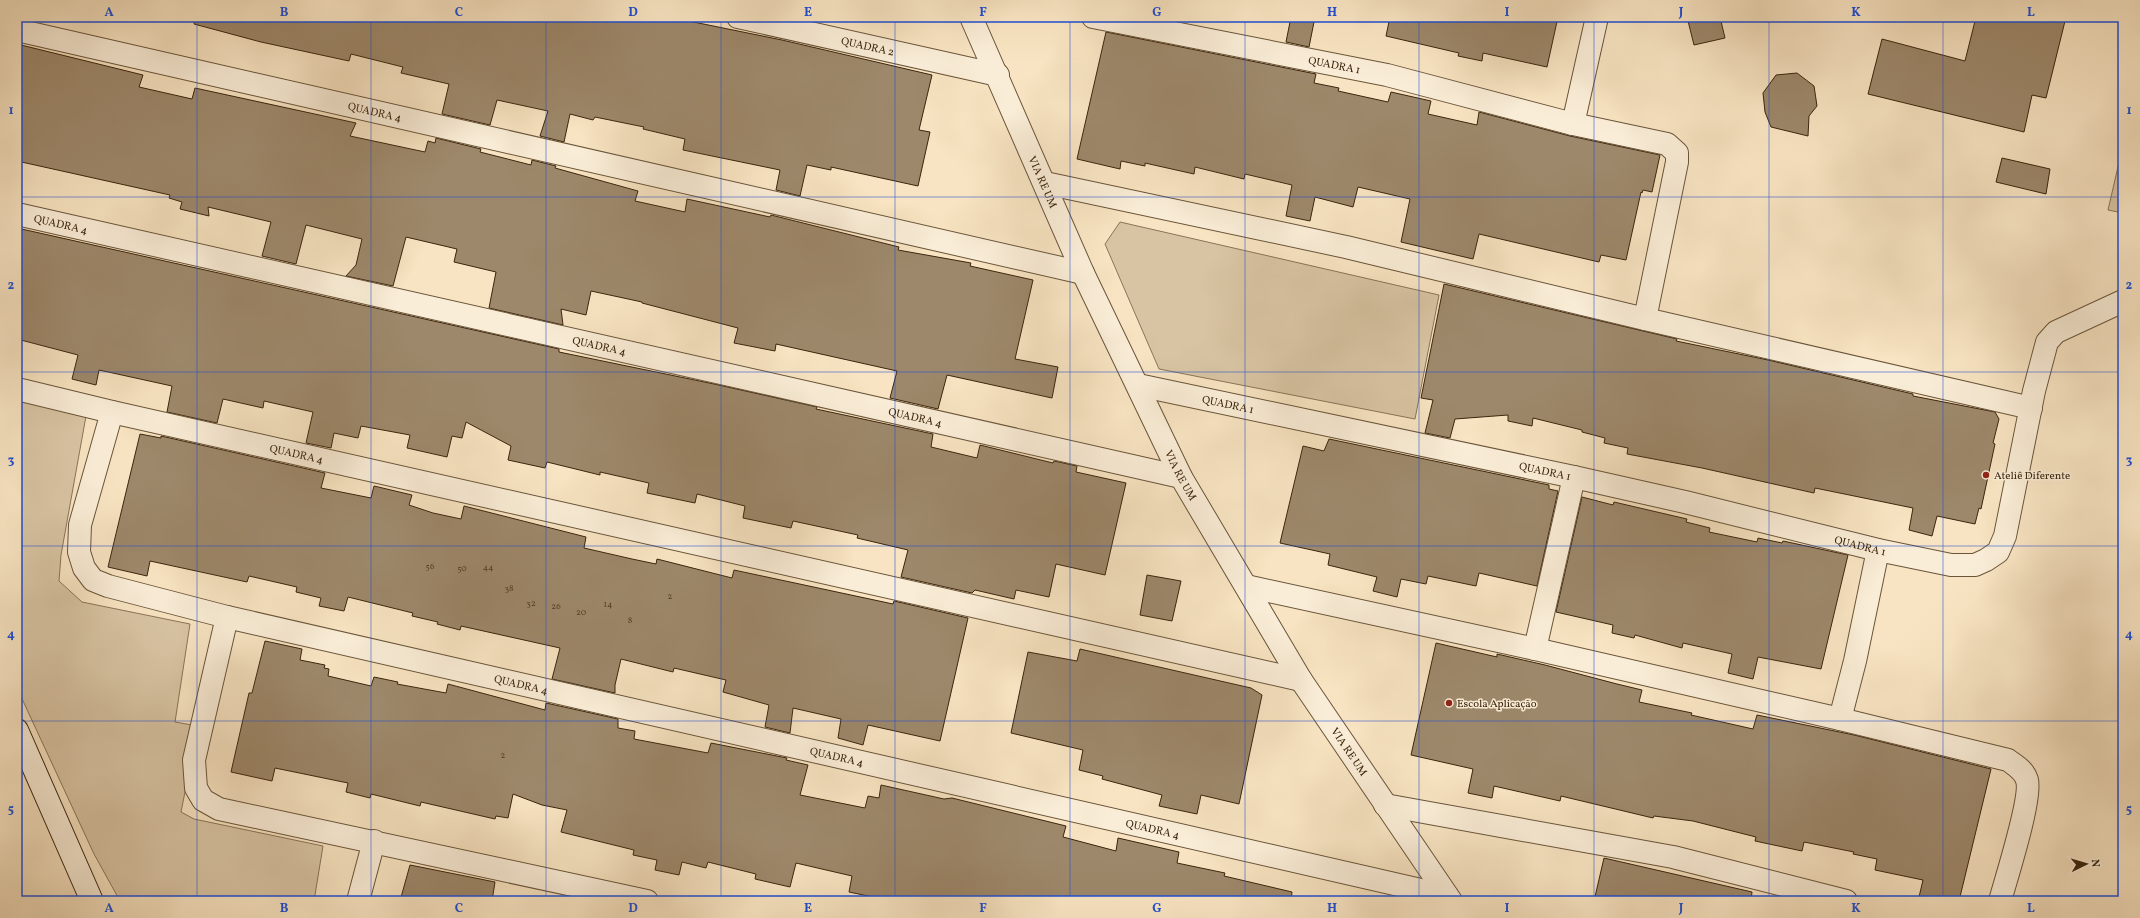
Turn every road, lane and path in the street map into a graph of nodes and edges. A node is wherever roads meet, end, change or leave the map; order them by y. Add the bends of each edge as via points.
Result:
1 (738, 17) edge
2 (971, 17) edge
3 (1093, 17) edge
4 (1597, 17) edge
5 (17, 30) edge
6 (998, 75) junction
7 (1573, 124) junction
8 (1044, 183) junction
9 (17, 214) edge
10 (1083, 273) junction
11 (2123, 301) edge
12 (1645, 319) junction
13 (1138, 385) junction
14 (17, 389) edge
15 (2031, 408) junction
16 (112, 412) junction
17 (1181, 477) junction
18 (1574, 478) junction
19 (1878, 550) junction
20 (1246, 586) junction
21 (227, 617) junction
22 (1535, 649) junction
23 (1301, 680) junction
24 (1840, 719) junction
25 (17, 730) edge
26 (1385, 805) junction
27 (374, 841) junction
28 (1449, 898) edge
29 (92, 901) edge
30 (358, 901) edge
31 (647, 901) edge
32 (1846, 901) edge
33 (2000, 901) edge

1 - 6 street, QUADRA 2
2 - 6 street, VIA RE UM
3 - 7 street, QUADRA 1 via 1387,75
4 - 7 street
5 - 10 street, QUADRA 4
6 - 8 street, VIA RE UM
7 - 12 street, QUADRA 1 via 1667,144 1677,152
8 - 10 street, VIA RE UM
8 - 12 street via 1346,247
9 - 17 street, QUADRA 4
10 - 13 street, VIA RE UM
11 - 15 street, QUADRA 1 via 2056,332 2048,342
12 - 15 street
13 - 17 street, VIA RE UM
13 - 18 street, QUADRA 1
14 - 16 street, QUADRA 4
15 - 19 street, QUADRA 1 via 2005,536 1998,552 1975,564 1950,565
16 - 21 street, QUADRA 4 via 80,525 79,552 84,568 93,580 108,586
16 - 23 street, QUADRA 4
17 - 20 street, VIA RE UM
18 - 19 street, QUADRA 1 via 1685,502
18 - 22 street
19 - 24 street
20 - 22 street
20 - 23 street, VIA RE UM
21 - 27 street via 194,760 196,788 203,800 219,809
21 - 28 street, QUADRA 4
22 - 24 street
23 - 26 street, VIA RE UM
24 - 33 street via 2008,760 2021,769 2027,781 2026,804
25 - 29 street
26 - 28 street, VIA RE UM
26 - 32 street via 1673,857
27 - 30 street
27 - 31 street

